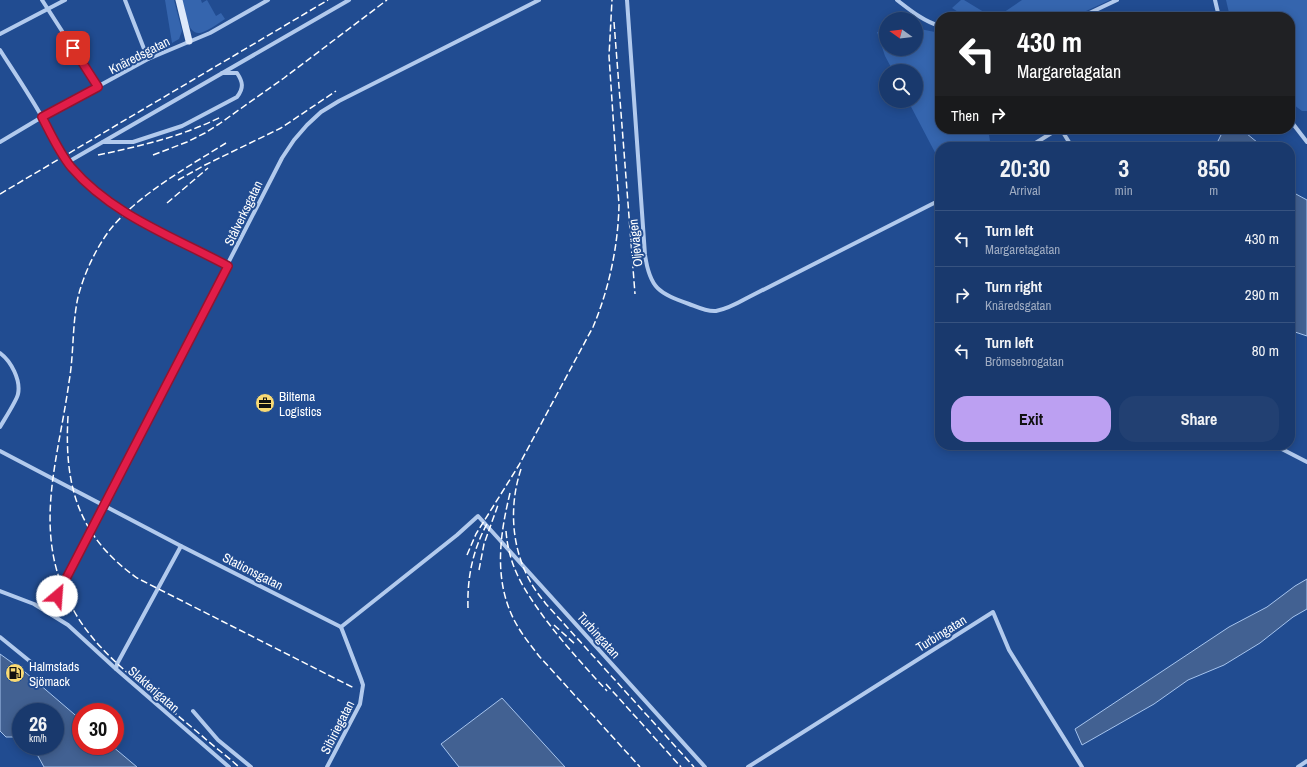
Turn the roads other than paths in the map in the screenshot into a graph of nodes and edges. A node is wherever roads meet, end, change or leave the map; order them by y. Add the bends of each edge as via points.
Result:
1 (42, 0) edge
2 (65, 0) edge
3 (125, 0) edge
4 (178, 0) edge
5 (268, 0) edge
6 (349, 0) edge
7 (539, 0) edge
8 (627, 0) edge
9 (897, 0) edge
10 (1117, 0) edge
11 (1215, 0) edge
12 (48, 8) junction
13 (1091, 12) edge
14 (1218, 12) edge
15 (935, 24) edge
16 (0, 34) edge
17 (189, 41) junction
18 (0, 50) edge
19 (148, 59) junction
20 (222, 73) junction
21 (98, 87) junction
22 (42, 117) junction
23 (1295, 126) edge
24 (1050, 134) edge
25 (0, 142) edge
26 (103, 142) junction
27 (1037, 142) edge
28 (1307, 142) edge
29 (68, 162) junction
30 (935, 203) edge
31 (228, 266) junction
32 (0, 353) edge
33 (0, 427) edge
34 (1284, 450) edge
35 (0, 451) edge
36 (1307, 462) edge
37 (104, 505) junction
38 (181, 546) junction
39 (0, 591) edge
40 (49, 612) junction
41 (341, 627) junction
42 (0, 638) edge
43 (32, 663) dead end
44 (116, 669) junction
45 (193, 711) dead end
46 (1307, 761) edge
47 (229, 767) edge
48 (251, 767) edge
49 (327, 767) edge
50 (705, 767) edge
51 (748, 767) edge
52 (1082, 767) edge
53 (1298, 767) edge

1 - 12 street
2 - 12 street
3 - 19 street
4 - 17 street
5 - 17 street, Knäredsgatan via 210,33
6 - 20 street
7 - 31 street, Stålverksgatan via 339,101 316,116 282,158
8 - 30 street, Oljevägen via 645,255 651,279 663,293 707,310 719,310
9 - 15 street
10 - 13 street
11 - 14 street
12 - 16 street
12 - 21 street
17 - 19 street, Knäredsgatan
18 - 22 street
19 - 21 street, Knäredsgatan
20 - 26 street
20 - 26 street via 237,74 242,81 242,90 237,97 182,126 133,142
21 - 22 street, Knäredsgatan
22 - 25 street, Knäredsgatan
22 - 29 street
23 - 28 street
24 - 27 street
26 - 29 street
29 - 31 street via 85,181 126,213
31 - 37 street, Stålverksgatan
32 - 33 street via 17,375 18,394
34 - 36 street
35 - 37 street, Stationsgatan
37 - 38 street, Stationsgatan
37 - 40 street, Stålverksgatan
38 - 41 street, Stationsgatan
38 - 44 street, Slakterigatan
39 - 40 street
40 - 44 street via 83,637
41 - 49 street, Sibiriegatan via 362,679 362,699
41 - 50 street, Turbingatan via 457,536 478,516
42 - 43 street
44 - 47 street, Slakterigatan
45 - 48 street via 218,740
46 - 53 street
51 - 52 street, Turbingatan via 993,612 1009,650

